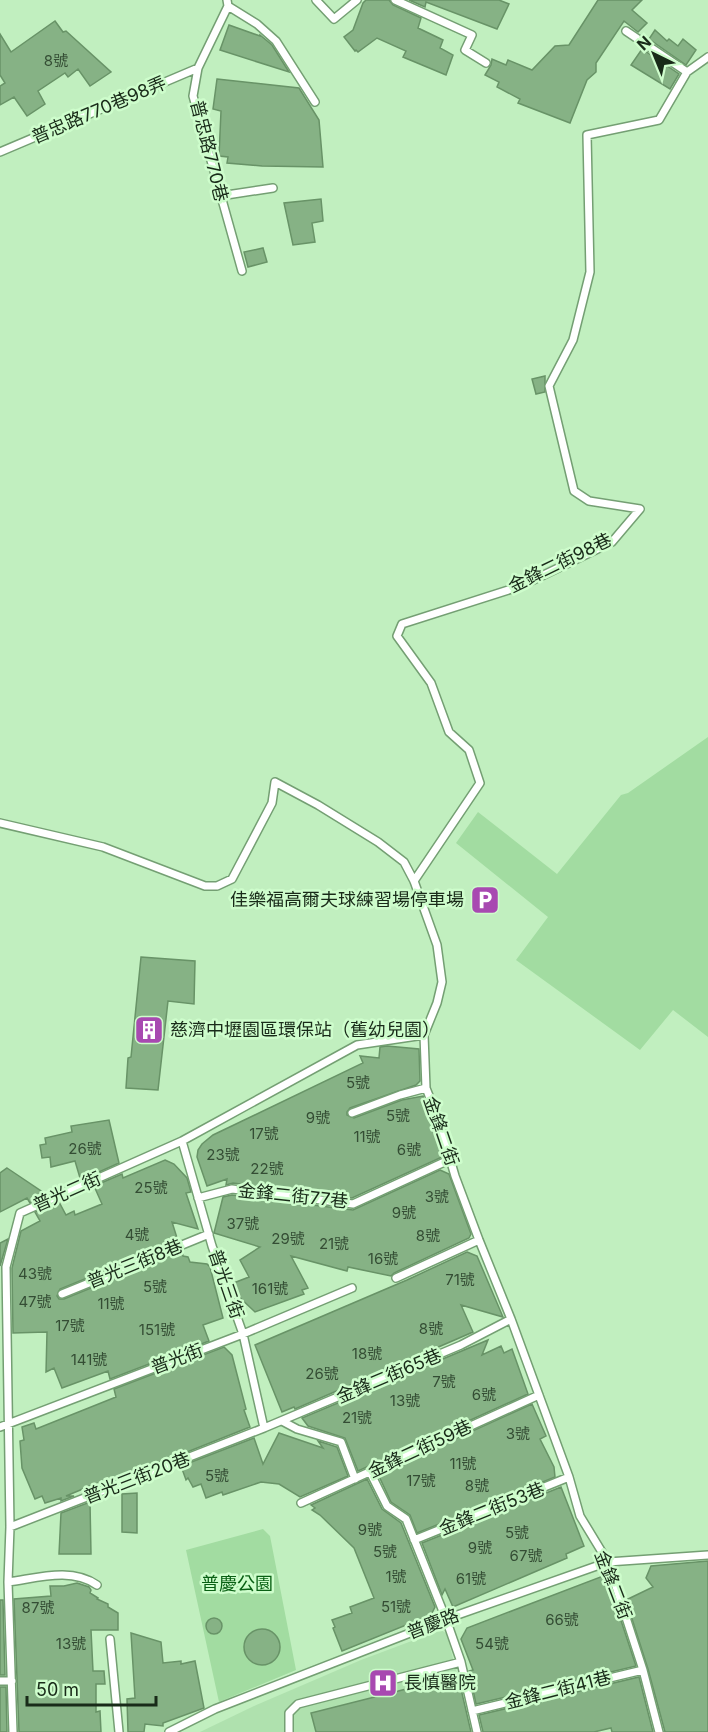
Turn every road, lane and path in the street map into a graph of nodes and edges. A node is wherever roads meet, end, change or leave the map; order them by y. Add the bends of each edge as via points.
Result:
1 (316, 0) edge
2 (357, 0) edge
3 (395, 0) edge
4 (227, 3) edge
5 (626, 31) dead end
6 (708, 57) edge
7 (486, 63) dead end
8 (198, 68) junction
9 (687, 72) junction
10 (315, 102) dead end
11 (0, 152) edge
12 (273, 188) dead end
13 (220, 196) junction
14 (242, 271) dead end
15 (0, 823) edge
16 (414, 881) junction
17 (423, 1035) junction
18 (426, 1088) junction
19 (352, 1113) dead end
20 (182, 1141) junction
21 (451, 1159) junction
22 (198, 1198) junction
23 (209, 1234) junction
24 (479, 1240) junction
25 (6, 1267) junction
26 (0, 1274) edge
27 (396, 1278) dead end
28 (352, 1288) dead end
29 (62, 1294) dead end
30 (511, 1319) junction
31 (243, 1334) junction
32 (539, 1395) junction
33 (282, 1421) junction
34 (9, 1424) junction
35 (0, 1427) edge
36 (264, 1428) junction
37 (370, 1472) junction
38 (569, 1477) junction
39 (355, 1479) junction
40 (301, 1503) dead end
41 (10, 1527) junction
42 (414, 1540) junction
43 (708, 1555) edge
44 (608, 1562) junction
45 (8, 1582) junction
46 (97, 1585) dead end
47 (446, 1619) junction
48 (110, 1639) dead end
49 (461, 1662) junction
50 (643, 1670) junction
51 (0, 1681) edge
52 (12, 1681) junction
53 (472, 1711) junction
54 (13, 1732) edge
55 (118, 1732) edge
56 (169, 1732) edge
57 (289, 1732) edge
58 (477, 1732) edge
59 (659, 1732) edge

1 - 2 lane via 334,19
3 - 7 lane via 472,35 465,50
4 - 8 lane, 普忠路770巷
4 - 10 lane via 276,41
5 - 9 lane
6 - 9 lane, 金鋒二街98巷
8 - 11 lane, 普忠路770巷98弄
8 - 13 lane, 普忠路770巷 via 193,96
9 - 16 lane, 金鋒二街98巷 via 659,120 587,135 590,272 573,340 549,386 574,490 589,501 640,509 612,542 521,586 402,624 397,636 431,683 449,732 469,750 480,783
12 - 13 lane
13 - 14 lane, 普忠路770巷
15 - 16 lane, 金鋒二街 via 103,847 204,886 217,886 232,879 272,802 275,782 378,842 404,862
16 - 17 lane, 金鋒二街 via 437,945 442,982
17 - 18 lane, 金鋒二街
17 - 20 lane, 普光二街 via 357,1045
18 - 19 lane
18 - 21 lane, 金鋒二街
20 - 22 lane, 普光三街
20 - 25 lane, 普光二街 via 20,1213
21 - 22 lane, 金鋒二街77巷 via 354,1204 232,1189
21 - 24 lane, 金鋒二街
22 - 23 lane, 普光三街
23 - 29 lane, 普光三街8巷
23 - 31 lane, 普光三街
24 - 27 lane
24 - 30 lane, 金鋒二街
25 - 26 lane
25 - 34 lane, 普光二街
28 - 31 lane, 普光街
30 - 32 lane, 金鋒二街
30 - 33 lane, 金鋒二街65巷 via 461,1345
31 - 34 lane, 普光街
31 - 36 lane, 普光三街
32 - 37 lane, 金鋒二街59巷
32 - 38 lane, 金鋒二街
33 - 36 lane, 金鋒二街65巷
33 - 39 lane via 341,1442
34 - 35 lane, 普光街
34 - 41 lane, 普光二街
36 - 41 lane, 普光三街20巷
37 - 39 lane, 金鋒二街59巷
37 - 42 lane via 387,1506 406,1519
38 - 42 lane, 金鋒二街53巷
38 - 44 lane, 金鋒二街 via 580,1516
39 - 40 lane, 金鋒二街59巷
41 - 45 lane, 普光二街
42 - 47 lane
43 - 44 lane, 普慶路
44 - 47 lane, 普慶路
44 - 50 lane, 金鋒二街
45 - 46 lane via 66,1574 87,1578
45 - 52 lane, 普光二街
47 - 49 lane
47 - 56 lane, 普慶路 via 215,1709
48 - 55 lane
49 - 53 lane
49 - 57 lane via 298,1704 289,1713
50 - 53 lane, 金鋒二街41巷
50 - 59 lane, 金鋒二街
51 - 52 lane
52 - 54 lane, 普光二街
53 - 58 lane

